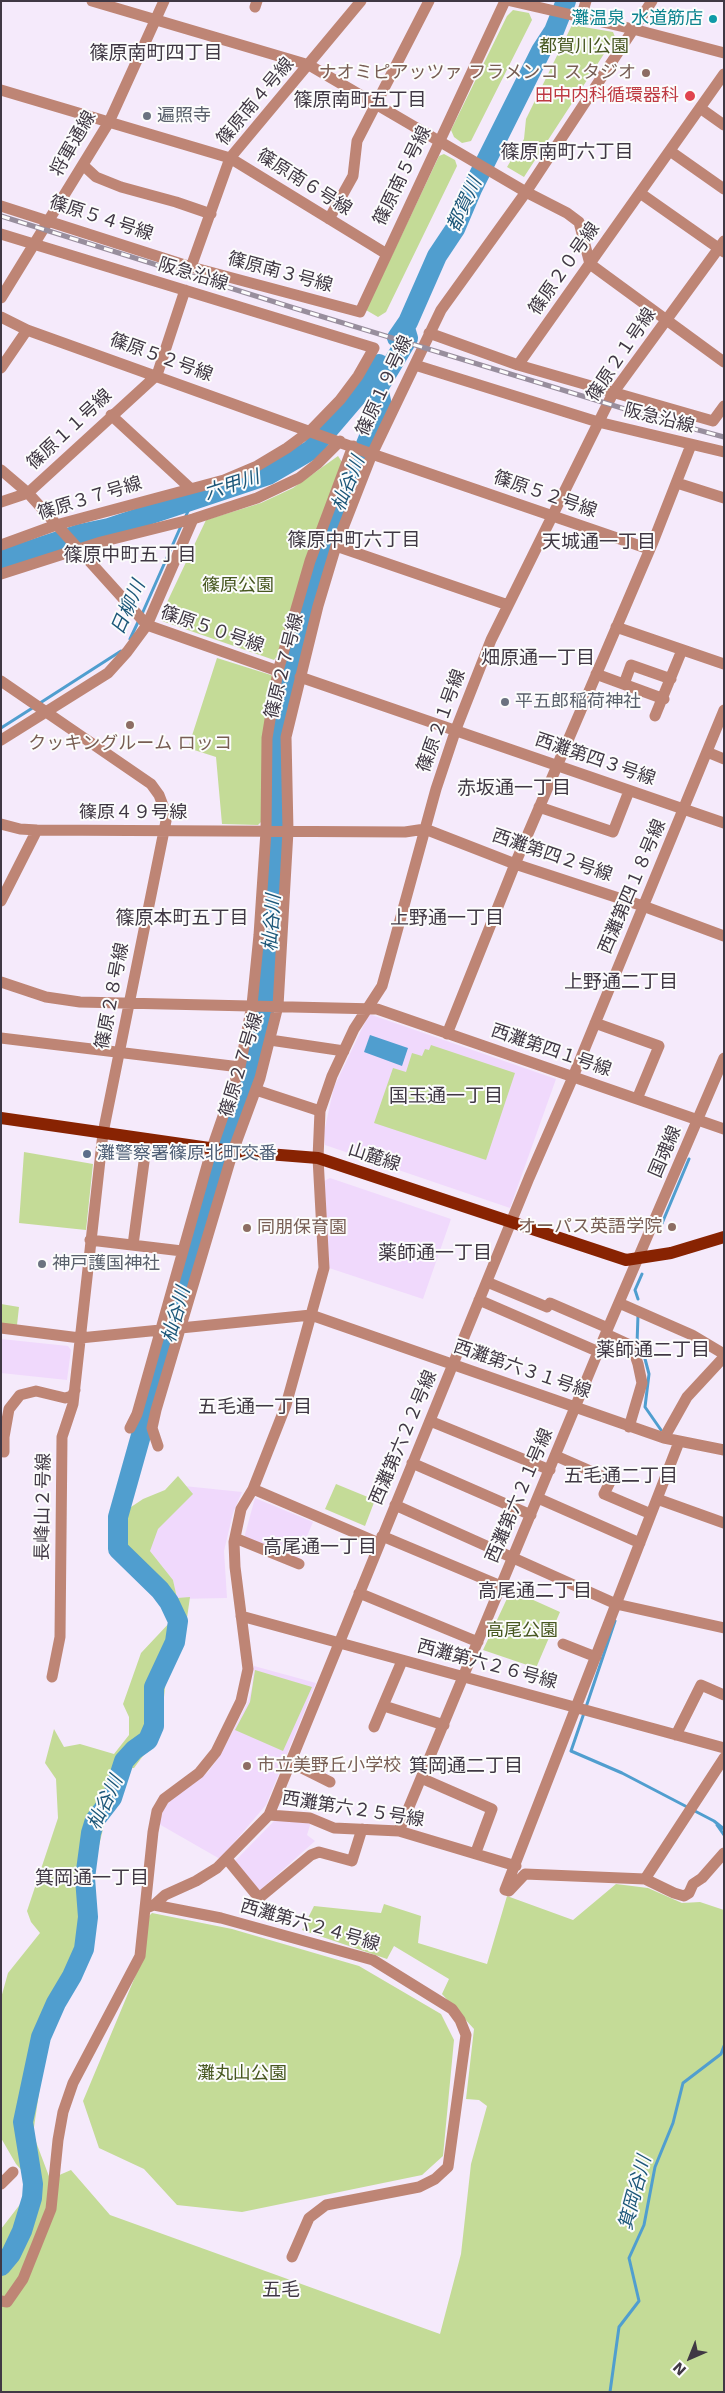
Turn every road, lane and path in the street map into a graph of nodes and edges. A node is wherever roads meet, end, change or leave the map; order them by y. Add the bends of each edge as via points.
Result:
1 (92, 1) edge
2 (164, 1) edge
3 (361, 1) edge
4 (429, 1) edge
5 (511, 1) edge
6 (586, 1) edge
7 (652, 1) edge
8 (579, 17) junction
9 (155, 20) junction
10 (633, 28) junction
11 (724, 53) edge
12 (309, 65) junction
13 (724, 74) edge
14 (1, 90) edge
15 (377, 105) junction
16 (700, 108) junction
17 (109, 122) junction
18 (724, 125) edge
19 (439, 142) junction
20 (670, 151) junction
21 (230, 158) junction
22 (83, 165) junction
23 (724, 189) edge
24 (526, 192) junction
25 (640, 193) junction
26 (1, 206) edge
27 (211, 214) junction
28 (329, 219) junction
29 (49, 220) junction
30 (1, 234) edge
31 (35, 244) junction
32 (722, 247) edge
33 (385, 253) junction
34 (590, 264) junction
35 (191, 267) junction
36 (185, 290) junction
37 (1, 298) edge
38 (360, 312) joint
39 (1, 317) edge
40 (667, 320) junction
41 (27, 330) junction
42 (429, 334) junction
43 (724, 362) edge
44 (415, 365) junction
45 (518, 365) junction
46 (1, 368) edge
47 (157, 375) junction
48 (613, 393) junction
49 (724, 406) edge
50 (111, 415) junction
51 (598, 422) junction
52 (310, 431) junction
53 (340, 441) junction
54 (691, 445) junction
55 (353, 446) junction
56 (724, 452) edge
57 (372, 454) junction
58 (1, 470) edge
59 (677, 483) junction
60 (190, 488) junction
61 (28, 493) junction
62 (724, 498) edge
63 (1, 502) edge
64 (551, 516) junction
65 (192, 519) junction
66 (56, 525) junction
67 (1, 545) edge
68 (336, 546) junction
69 (78, 549) junction
70 (650, 549) junction
71 (1, 574) edge
72 (508, 605) junction
73 (146, 624) junction
74 (616, 627) junction
75 (682, 650) junction
76 (724, 664) edge
77 (278, 671) junction
78 (596, 674) junction
79 (300, 677) junction
80 (672, 679) junction
81 (1, 681) edge
82 (624, 684) junction
83 (664, 699) junction
84 (44, 710) junction
85 (724, 710) edge
86 (655, 716) dead end
87 (456, 730) junction
88 (2, 739) edge
89 (707, 752) junction
90 (724, 759) edge
91 (556, 766) junction
92 (630, 790) junction
93 (539, 807) junction
94 (684, 809) junction
95 (724, 823) edge
96 (1, 824) edge
97 (425, 829) junction
98 (37, 830) junction
99 (165, 831) junction
100 (266, 831) junction
101 (288, 832) junction
102 (515, 864) junction
103 (2, 897) edge
104 (643, 906) junction
105 (724, 936) edge
106 (1, 982) edge
107 (129, 1005) junction
108 (252, 1005) junction
109 (278, 1006) junction
110 (367, 1008) junction
111 (595, 1023) junction
112 (447, 1034) junction
113 (1, 1038) edge
114 (270, 1040) junction
115 (344, 1050) junction
116 (120, 1052) junction
117 (724, 1058) edge
118 (240, 1067) junction
119 (573, 1077) junction
120 (256, 1090) junction
121 (637, 1099) junction
122 (320, 1110) junction
123 (1, 1118) edge
124 (698, 1121) junction
125 (724, 1129) edge
126 (103, 1132) junction
127 (147, 1139) junction
128 (213, 1149) junction
129 (232, 1151) junction
130 (318, 1158) junction
131 (512, 1222) junction
132 (724, 1237) edge
133 (90, 1240) junction
134 (133, 1245) junction
135 (182, 1251) junction
136 (640, 1258) junction
137 (487, 1282) junction
138 (479, 1300) junction
139 (619, 1303) junction
140 (311, 1316) junction
141 (1, 1328) edge
142 (179, 1329) junction
143 (607, 1331) junction
144 (160, 1332) junction
145 (80, 1338) junction
146 (598, 1352) junction
147 (724, 1356) edge
148 (454, 1365) junction
149 (75, 1390) junction
150 (577, 1408) junction
151 (7, 1418) edge
152 (430, 1421) junction
153 (629, 1427) junction
154 (130, 1428) dead end
155 (664, 1438) junction
156 (679, 1442) junction
157 (158, 1446) dead end
158 (724, 1450) edge
159 (2, 1456) edge
160 (556, 1456) junction
161 (412, 1463) junction
162 (550, 1470) junction
163 (253, 1488) junction
164 (538, 1498) junction
165 (657, 1500) junction
166 (394, 1506) junction
167 (651, 1514) junction
168 (531, 1515) junction
169 (724, 1523) edge
170 (235, 1538) junction
171 (380, 1539) junction
172 (640, 1543) junction
173 (514, 1556) junction
174 (299, 1564) dead end
175 (501, 1586) junction
176 (359, 1593) junction
177 (616, 1604) junction
178 (240, 1616) junction
179 (724, 1628) edge
180 (478, 1642) junction
181 (339, 1644) junction
182 (563, 1644) dead end
183 (596, 1657) junction
184 (402, 1661) junction
185 (52, 1677) dead end
186 (464, 1677) junction
187 (724, 1695) edge
188 (384, 1706) junction
189 (577, 1708) junction
190 (444, 1726) junction
191 (374, 1727) dead end
192 (676, 1735) junction
193 (724, 1748) edge
194 (724, 1758) edge
195 (290, 1762) junction
196 (422, 1778) junction
197 (330, 1782) dead end
198 (269, 1815) junction
199 (362, 1829) junction
200 (399, 1831) junction
201 (476, 1852) junction
202 (724, 1853) edge
203 (227, 1859) junction
204 (516, 1866) junction
205 (645, 1879) junction
206 (149, 1907) junction
207 (12, 2172) dead end
208 (1, 2184) edge
209 (292, 2257) dead end
210 (1, 2301) edge

1 - 9 street
2 - 9 street, 将軍通線
3 - 12 street, 篠原南４号線
4 - 15 street
5 - 8 street
5 - 19 street, 篠原南５号線
6 - 8 street
7 - 10 street, 篠原１９号線
8 - 10 street
9 - 12 street
9 - 17 street, 将軍通線
10 - 11 street
10 - 24 street, 篠原１９号線
12 - 15 street
12 - 21 street, 篠原南４号線
13 - 16 street, 篠原２０号線
14 - 17 street, 篠原南６号線
15 - 19 street
15 - 28 street via 357,141 353,176
16 - 18 street
16 - 20 street, 篠原２０号線
17 - 21 street, 篠原南６号線
17 - 22 street, 将軍通線
19 - 24 street
19 - 33 street, 篠原南５号線
20 - 23 street
20 - 25 street, 篠原２０号線
21 - 27 street, 篠原南４号線
21 - 28 street, 篠原南６号線
22 - 27 street via 96,177 121,187
22 - 29 street, 将軍通線
24 - 34 street via 579,222
24 - 42 street, 篠原１９号線 via 441,310
25 - 32 street
25 - 34 street, 篠原２０号線
26 - 29 street, 篠原５４号線
27 - 35 street, 篠原南４号線
28 - 33 street, 篠原南６号線
29 - 31 street, 将軍通線
29 - 35 street, 篠原５４号線
30 - 31 street, 阪急沿線
31 - 36 street, 阪急沿線
31 - 37 street, 将軍通線
32 - 40 street, 篠原２１号線
33 - 38 street, 篠原南５号線
34 - 40 street
34 - 45 street, 篠原２０号線
35 - 38 street, 篠原南３号線
36 - 47 street
36 - 52 street, 阪急沿線 via 374,348 340,400
39 - 41 street, 篠原５２号線
40 - 43 street
40 - 48 street, 篠原２１号線
41 - 46 street
41 - 47 street, 篠原５２号線
42 - 44 street, 篠原１９号線
42 - 45 street
44 - 51 street, 阪急沿線
44 - 57 street, 篠原１９号線
45 - 48 street
47 - 50 street, 篠原１１号線
47 - 52 street, 篠原５２号線
48 - 49 street via 713,421
48 - 51 street, 篠原２１号線
50 - 60 street
50 - 61 street, 篠原１１号線
51 - 54 street, 阪急沿線
51 - 64 street, 篠原２１号線
52 - 53 street, 篠原５２号線
52 - 60 street via 256,466 224,480
53 - 55 street
53 - 65 street, 篠原１９号線 via 299,478 256,498
54 - 56 street, 阪急沿線
54 - 59 street
55 - 57 street, 篠原５２号線
55 - 77 street, 篠原２７号線 via 310,561
57 - 64 street, 篠原５２号線
57 - 68 street, 篠原２７号線
58 - 61 street
59 - 62 street
59 - 70 street
60 - 66 street, 篠原３７号線
61 - 63 street, 篠原１１号線
61 - 66 street
64 - 70 street, 篠原５２号線
64 - 72 street, 篠原２１号線
65 - 69 street, 篠原１９号線
65 - 73 street
66 - 67 street, 篠原３７号線
66 - 69 street, 篠原５０号線
68 - 72 street
68 - 79 street, 篠原２７号線
69 - 71 street, 篠原１９号線
69 - 73 street, 篠原５０号線
70 - 74 street
72 - 87 street, 篠原２１号線
73 - 77 street, 篠原５０号線
73 - 84 street via 108,673
74 - 75 street
74 - 78 street
75 - 76 street
75 - 80 street
77 - 100 street, 篠原２７号線 via 267,738
78 - 82 street
78 - 91 street
79 - 87 street
79 - 101 street, 篠原２７号線 via 286,737
80 - 82 street via 631,665
80 - 83 street
81 - 84 street, 篠原２８号線
82 - 83 street
83 - 86 street
84 - 88 street
84 - 99 street, 篠原２８号線 via 151,784 165,807
85 - 89 street, 西灘第四１８号線
87 - 91 street, 西灘第四３号線
87 - 97 street, 篠原２１号線
89 - 90 street
89 - 94 street, 西灘第四１８号線
91 - 92 street, 西灘第四３号線
91 - 93 street
92 - 93 street via 613,832
92 - 94 street, 西灘第四３号線
93 - 102 street
94 - 95 street, 西灘第四３号線
94 - 104 street, 西灘第四１８号線
96 - 98 street, 篠原４９号線
97 - 101 street via 405,832
97 - 102 street, 西灘第四２号線
97 - 110 street, 篠原２１号線 via 382,986
98 - 99 street, 篠原４９号線
98 - 103 street
99 - 100 street, 篠原４９号線
99 - 107 street, 篠原２８号線
100 - 101 street, 篠原４９号線
100 - 108 street, 篠原２７号線
101 - 109 street, 篠原２７号線
102 - 104 street, 西灘第四２号線
102 - 112 street
104 - 105 street, 西灘第四２号線
104 - 111 street, 西灘第四１８号線
106 - 107 street, 西灘第四１号線 via 46,997
107 - 108 street, 西灘第四１号線
107 - 116 street, 篠原２８号線
108 - 109 street, 西灘第四１号線
108 - 118 street, 篠原２７号線
109 - 110 street, 西灘第四１号線
109 - 114 street, 篠原２７号線
110 - 112 street, 西灘第四１号線
110 - 115 street, 篠原２１号線
111 - 119 street, 西灘第四１８号線
111 - 121 street via 659,1046
112 - 119 street, 西灘第四１号線
113 - 116 street
114 - 115 street
114 - 120 street, 篠原２７号線
115 - 122 street, 篠原２１号線
116 - 118 street
116 - 126 street, 篠原２８号線
117 - 124 street, 国魂線
118 - 128 street, 篠原２７号線
119 - 121 street, 西灘第四１号線
119 - 131 street, 西灘第六２２号線
120 - 122 street
120 - 129 street, 篠原２７号線
121 - 124 street, 西灘第四１号線
122 - 130 street, 篠原２１号線
123 - 126 main road, 山麓線
124 - 125 street, 西灘第四１号線
124 - 136 street, 国魂線
126 - 127 main road, 山麓線
126 - 133 street, 篠原２８号線
127 - 128 main road, 山麓線
127 - 134 street
128 - 129 main road, 山麓線
128 - 135 street, 篠原２７号線
129 - 130 main road, 山麓線
129 - 142 street, 篠原２７号線
130 - 131 main road, 山麓線
130 - 140 street via 324,1268
131 - 136 main road, 山麓線 via 626,1260
131 - 137 street, 西灘第六２２号線
132 - 136 main road, 山麓線 via 671,1253
133 - 134 street
133 - 145 street, 長峰山２号線
134 - 135 street
135 - 144 street, 篠原２７号線
136 - 139 street, 西灘第六２１号線
137 - 138 street, 西灘第六２２号線
137 - 143 street via 547,1307 550,1303
138 - 146 street
138 - 148 street, 西灘第六２２号線
139 - 143 street, 西灘第六２１号線
139 - 147 street via 692,1335
140 - 142 street
140 - 148 street, 西灘第六３１号線
140 - 163 street via 286,1405
141 - 145 street
142 - 144 street
142 - 157 street, 篠原２７号線 via 152,1428
143 - 146 street, 西灘第六２１号線
143 - 153 street via 632,1346 638,1364 642,1383
144 - 145 street
144 - 154 street, 篠原２７号線 via 137,1414
145 - 149 street, 長峰山２号線
146 - 150 street, 西灘第六２１号線
147 - 155 street via 687,1397
148 - 150 street, 西灘第六３１号線
148 - 152 street, 西灘第六２２号線
149 - 151 street via 72,1396 65,1398 30,1392
149 - 185 street, 長峰山２号線 via 62,1437 60,1637
150 - 153 street, 西灘第六３１号線
150 - 160 street, 西灘第六２１号線
151 - 159 street
152 - 161 street, 西灘第六２２号線
152 - 162 street
153 - 155 street, 西灘第六３１号線
155 - 156 street, 西灘第六３１号線
156 - 158 street, 西灘第六３１号線
156 - 165 street
160 - 162 street, 西灘第六２１号線
160 - 167 street via 611,1480 604,1494
161 - 166 street, 西灘第六２２号線
161 - 168 street
162 - 164 street, 西灘第六２１号線
163 - 170 street via 241,1509
163 - 171 street
164 - 168 street, 西灘第六２１号線
164 - 172 street
165 - 167 street
165 - 169 street
166 - 171 street, 西灘第六２２号線
166 - 173 street
167 - 172 street
168 - 173 street, 西灘第六２１号線
170 - 174 street
170 - 178 street
171 - 175 street
171 - 176 street, 西灘第六２２号線
172 - 177 street
173 - 175 street, 西灘第六２１号線
173 - 177 street
175 - 180 street, 西灘第六２１号線
176 - 180 street
176 - 181 street, 西灘第六２２号線
177 - 179 street
177 - 183 street
178 - 181 street, 西灘第六２６号線
178 - 206 street via 248,1669 241,1701 216,1752 199,1773 164,1799 157,1811
180 - 186 street, 西灘第六２１号線
181 - 184 street, 西灘第六２６号線
181 - 195 street, 西灘第六２２号線
182 - 183 street
183 - 189 street
184 - 186 street, 西灘第六２６号線
184 - 188 street
186 - 189 street, 西灘第六２６号線
186 - 190 street, 西灘第六２１号線
187 - 192 street via 701,1685
188 - 190 street
188 - 191 street
189 - 192 street, 西灘第六２６号線
189 - 204 street
190 - 196 street, 西灘第六２１号線
192 - 193 street, 西灘第六２６号線
194 - 205 street
195 - 197 street
195 - 198 street, 西灘第六２２号線
196 - 200 street, 西灘第六２１号線
196 - 201 street via 492,1809
198 - 199 street, 西灘第六２５号線 via 310,1818 334,1828
198 - 203 street, 西灘第六２５号線
199 - 200 street, 西灘第六２５号線
199 - 203 street via 352,1861 319,1852 311,1855 258,1898
200 - 201 street, 西灘第六２５号線
201 - 204 street, 西灘第六２５号線
202 - 205 street via 684,1896
203 - 206 street, 西灘第六２５号線 via 196,1881 165,1894
204 - 205 street via 505,1890 509,1891 526,1874
206 - 209 street, 西灘第六２４号線 via 221,1918 373,1960 452,2009 460,2020 466,2035 448,2167 419,2187 326,2205 309,2218
206 - 210 street via 140,1956 74,2083 63,2112 51,2209 23,2279 7,2302
207 - 208 street

